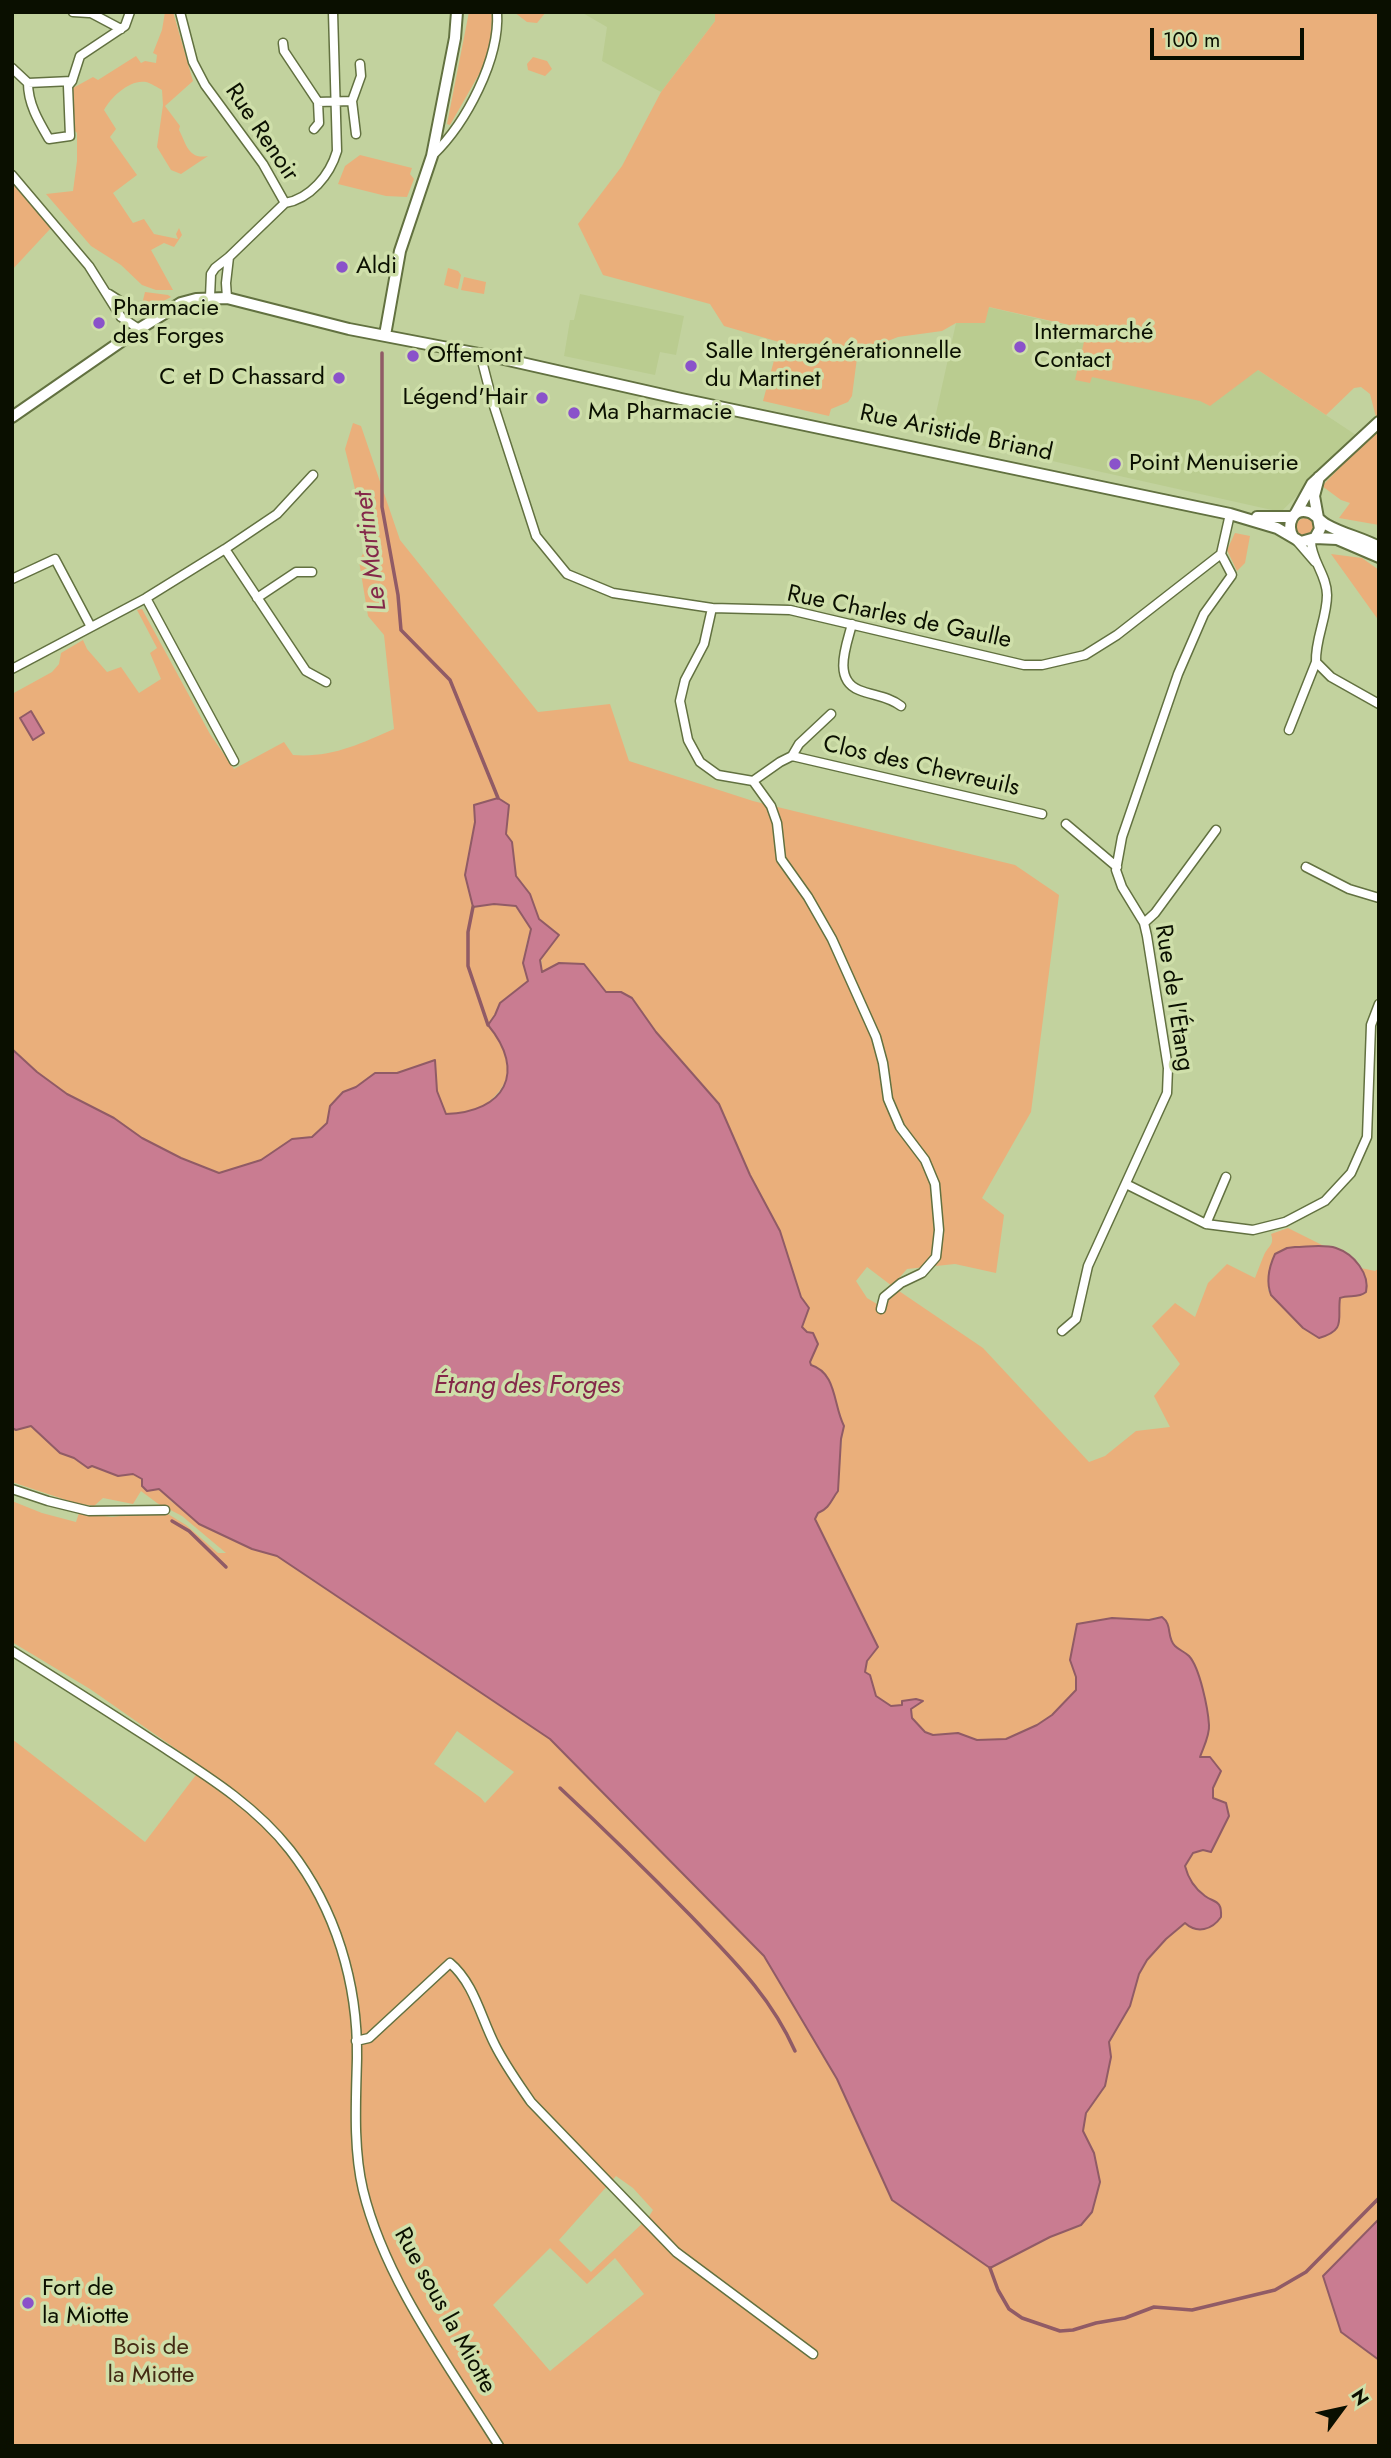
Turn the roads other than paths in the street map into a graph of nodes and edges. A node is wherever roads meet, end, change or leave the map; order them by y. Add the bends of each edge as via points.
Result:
1 (73, 12) edge
2 (130, 12) edge
3 (180, 12) edge
4 (333, 12) edge
5 (457, 12) edge
6 (497, 12) edge
7 (89, 13) edge
8 (121, 29) junction
9 (283, 43) dead end
10 (360, 64) dead end
11 (12, 68) edge
12 (72, 81) junction
13 (28, 83) junction
14 (336, 101) junction
15 (352, 101) junction
16 (318, 102) junction
17 (314, 129) dead end
18 (356, 134) dead end
19 (432, 156) junction
20 (12, 175) edge
21 (285, 204) junction
22 (229, 257) junction
23 (104, 290) junction
24 (210, 297) junction
25 (227, 298) junction
26 (165, 313) junction
27 (138, 329) junction
28 (385, 335) junction
29 (484, 355) junction
30 (12, 417) edge
31 (1379, 422) edge
32 (313, 475) dead end
33 (1319, 477) junction
34 (1230, 514) junction
35 (1294, 515) junction
36 (1317, 517) junction
37 (1294, 538) junction
38 (1313, 540) junction
39 (1379, 547) edge
40 (225, 549) junction
41 (1221, 554) junction
42 (1379, 557) edge
43 (312, 572) dead end
44 (1325, 576) junction
45 (12, 579) edge
46 (146, 598) junction
47 (257, 598) junction
48 (712, 608) junction
49 (852, 624) junction
50 (91, 627) junction
51 (1316, 662) junction
52 (12, 669) edge
53 (326, 682) dead end
54 (1379, 704) edge
55 (901, 706) dead end
56 (831, 713) dead end
57 (1289, 730) dead end
58 (792, 756) junction
59 (234, 761) dead end
60 (753, 781) junction
61 (1042, 814) dead end
62 (1066, 824) dead end
63 (1216, 830) dead end
64 (1117, 867) junction
65 (1306, 867) dead end
66 (1379, 898) edge
67 (1144, 923) junction
68 (1379, 1004) edge
69 (1226, 1177) dead end
70 (1126, 1184) junction
71 (1206, 1224) junction
72 (881, 1309) dead end
73 (1062, 1331) dead end
74 (12, 1489) edge
75 (165, 1510) dead end
76 (12, 1651) edge
77 (356, 2041) junction
78 (813, 2354) dead end
79 (499, 2446) edge

1 - 7 street
2 - 8 street
3 - 21 street, Rue Renoir via 193,62 205,85 263,164
4 - 14 street
5 - 19 street
6 - 19 street via 498,31 485,77 454,131
7 - 8 street
8 - 12 street via 80,55
9 - 16 street
10 - 15 street via 361,76
11 - 13 street
12 - 13 street
12 - 13 street via 68,86 71,134 49,139 37,120
14 - 15 street
14 - 16 street
14 - 21 street via 333,166 299,201
15 - 18 street
16 - 17 street via 319,123
19 - 28 street via 400,251
20 - 23 street
21 - 22 street, Rue Renoir
22 - 24 street, Rue Renoir via 211,274
22 - 25 street
23 - 26 street via 131,309
23 - 27 street via 121,317
24 - 25 street, Rue Aristide Briand
24 - 26 street, Rue Aristide Briand via 181,303
25 - 28 street, Rue Aristide Briand
26 - 27 street, Rue Aristide Briand
27 - 30 street, Rue Aristide Briand
28 - 29 street, Rue Aristide Briand
29 - 34 street, Rue Aristide Briand
29 - 48 street, Rue Charles de Gaulle via 482,365 492,400 536,536 567,574 613,593
31 - 33 street
32 - 40 street via 277,514
33 - 35 street
33 - 36 street via 1314,496
34 - 35 street, Rue Aristide Briand
34 - 37 street, Rue Aristide Briand
34 - 41 street
35 - 36 street via 1306,511
35 - 37 street via 1289,527
36 - 38 street via 1320,529
36 - 39 street
37 - 38 street
37 - 44 street
38 - 42 street via 1337,539
38 - 44 street via 1311,547
40 - 46 street
40 - 47 street
41 - 49 street, Rue Charles de Gaulle via 1085,655 1042,664 1024,665
41 - 64 street via 1232,575 1204,614 1178,674 1122,836
43 - 47 street via 296,572
44 - 51 street via 1326,604
45 - 50 street via 55,559
46 - 50 street
46 - 59 street
47 - 53 street via 306,671
48 - 49 street, Rue Charles de Gaulle via 790,610
48 - 60 street via 704,644 685,680 680,701 688,740 700,762 718,775
49 - 55 street via 842,666 847,680 856,689 890,698
50 - 52 street
51 - 54 street via 1331,677
51 - 57 street
56 - 58 street, Clos des Chevreuils
58 - 60 street, Clos des Chevreuils
58 - 61 street, Clos des Chevreuils
60 - 72 street via 771,806 781,859 832,939 876,1037 888,1099 900,1127 925,1160 934,1184 939,1230 936,1257 884,1297
62 - 64 street
63 - 67 street
64 - 67 street, Rue de l'Étang via 1122,887
65 - 66 street via 1349,890
67 - 70 street, Rue de l'Étang via 1168,1068 1167,1093
68 - 71 street via 1371,1025 1367,1138 1350,1173 1325,1200 1285,1222 1253,1230
69 - 71 street
70 - 71 street
70 - 73 street, Rue de l'Étang via 1088,1266 1076,1319
74 - 75 street via 89,1511
76 - 77 street, Rue sous la Miotte via 215,1781 262,1817 315,1886 334,1927 347,1969
77 - 78 street via 369,2038 450,1963 469,1987 495,2045 531,2102 676,2252
77 - 79 street, Rue sous la Miotte via 357,2143 373,2224 417,2313

